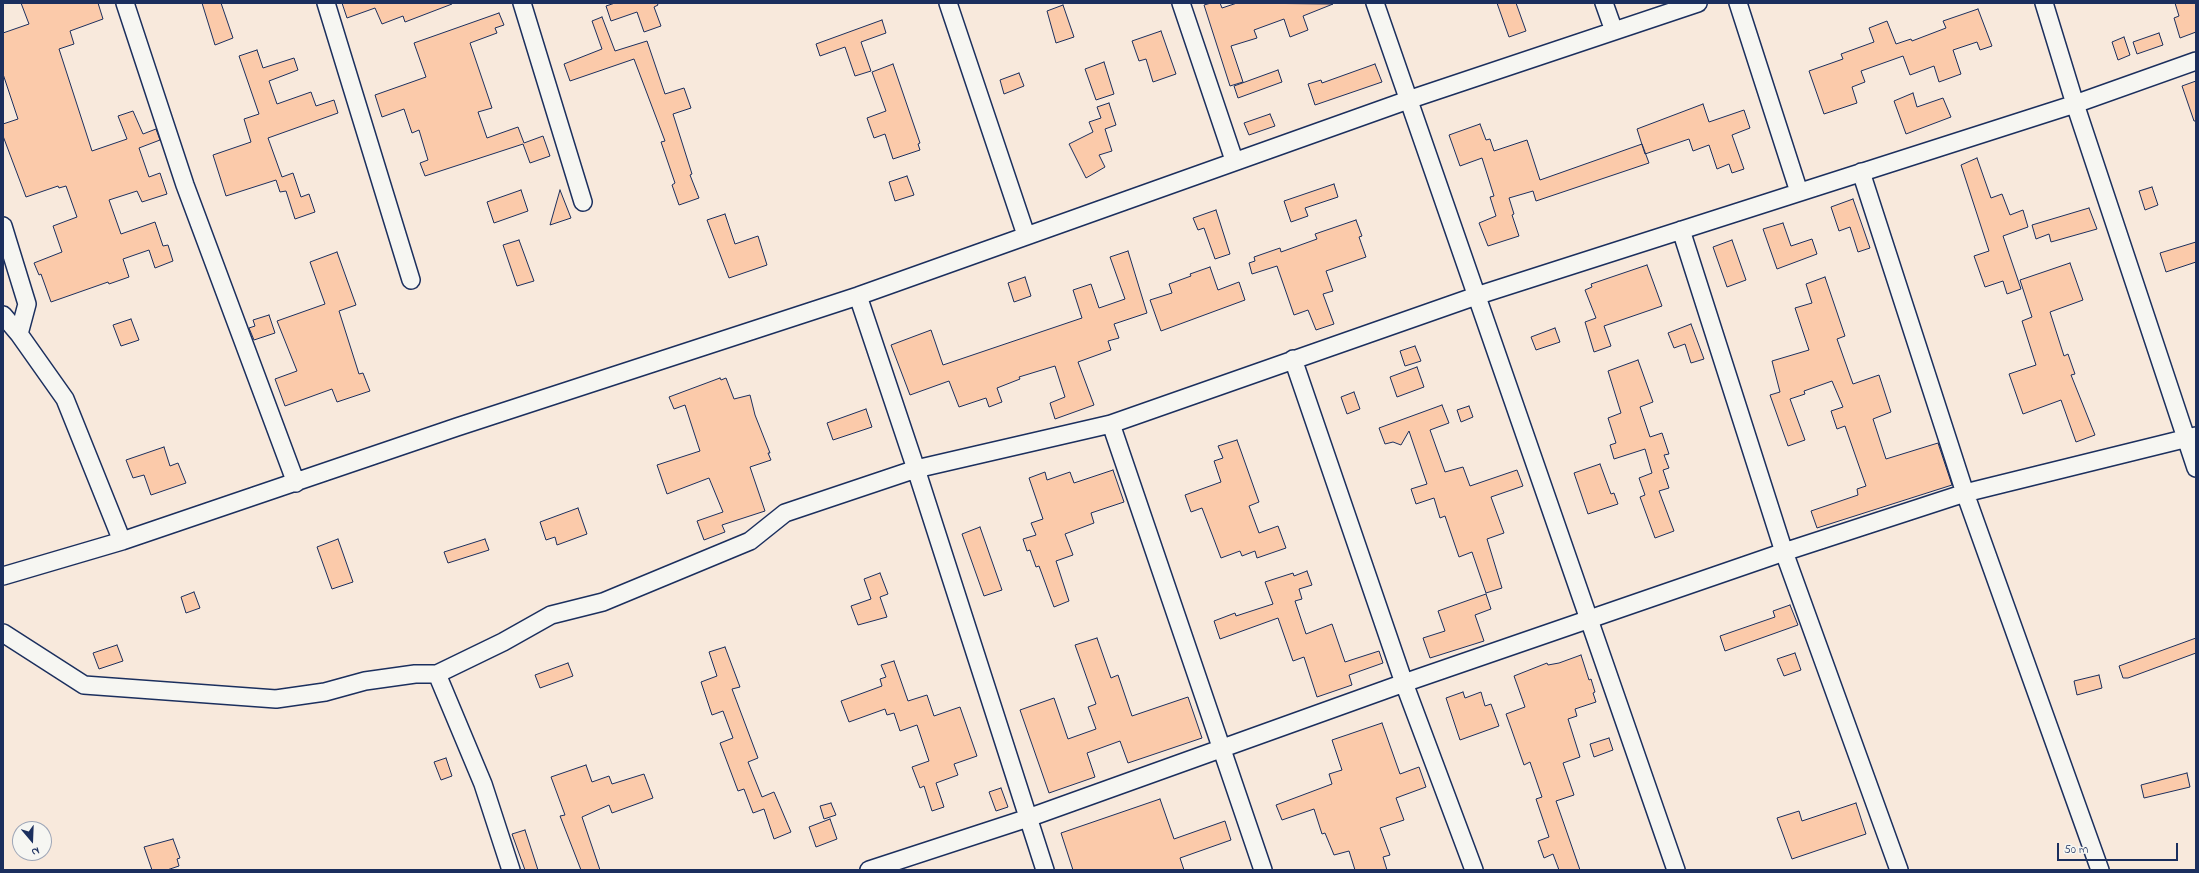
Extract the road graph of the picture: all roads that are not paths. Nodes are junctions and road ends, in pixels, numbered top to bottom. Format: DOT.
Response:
graph roads {
  1 [pos="125,3"];
  2 [pos="326,3"];
  3 [pos="522,3"];
  4 [pos="948,3"];
  5 [pos="1181,3"];
  6 [pos="1375,3"];
  7 [pos="1604,3"];
  8 [pos="1698,3"];
  9 [pos="1738,3"];
  10 [pos="2044,3"];
  11 [pos="1614,31"];
  12 [pos="2196,60"];
  13 [pos="1408,100"];
  14 [pos="2075,104"];
  15 [pos="1234,160"];
  16 [pos="1861,172"];
  17 [pos="1798,192"];
  18 [pos="583,202"];
  19 [pos="3,226"];
  20 [pos="1681,230"];
  21 [pos="1026,235"];
  22 [pos="411,280"];
  23 [pos="858,296"];
  24 [pos="1476,296"];
  25 [pos="3,315"];
  26 [pos="19,334"];
  27 [pos="1293,359"];
  28 [pos="1111,424"];
  29 [pos="2191,438"];
  30 [pos="2196,468"];
  31 [pos="916,469"];
  32 [pos="296,483"];
  33 [pos="1965,494"];
  34 [pos="122,542"];
  35 [pos="1784,552"];
  36 [pos="3,576"];
  37 [pos="1588,620"];
  38 [pos="3,633"];
  39 [pos="437,674"];
  40 [pos="1404,683"];
  41 [pos="1221,748"];
  42 [pos="1028,818"];
  43 [pos="511,870"];
  44 [pos="869,870"];
  45 [pos="1045,870"];
  46 [pos="1263,870"];
  47 [pos="1474,870"];
  48 [pos="1676,870"];
  49 [pos="1899,870"];
  50 [pos="2100,870"];
  1 -- 32 [label="street"];
  2 -- 22 [label="street"];
  3 -- 18 [label="street"];
  4 -- 21 [label="street"];
  5 -- 15 [label="street"];
  6 -- 13 [label="street"];
  7 -- 11 [label="street"];
  8 -- 11 [label="street"];
  9 -- 17 [label="street"];
  10 -- 14 [label="street"];
  11 -- 13 [label="street"];
  12 -- 14 [label="street"];
  13 -- 15 [label="street"];
  13 -- 24 [label="street"];
  14 -- 16 [label="street"];
  14 -- 29 [label="street"];
  15 -- 21 [label="street"];
  16 -- 17 [label="street"];
  16 -- 33 [label="street"];
  17 -- 20 [label="street"];
  19 -- 26 [label="street"];
  20 -- 24 [label="street"];
  20 -- 35 [label="street"];
  21 -- 23 [label="street"];
  23 -- 31 [label="street"];
  23 -- 32 [label="street"];
  24 -- 27 [label="street"];
  24 -- 37 [label="street"];
  25 -- 26 [label="street"];
  26 -- 34 [label="street"];
  27 -- 28 [label="street"];
  27 -- 40 [label="street"];
  28 -- 31 [label="street"];
  28 -- 41 [label="street"];
  29 -- 30 [label="street"];
  29 -- 33 [label="street"];
  31 -- 39 [label="street"];
  31 -- 42 [label="street"];
  32 -- 34 [label="street"];
  33 -- 35 [label="street"];
  33 -- 50 [label="street"];
  34 -- 36 [label="street"];
  35 -- 37 [label="street"];
  35 -- 49 [label="street"];
  37 -- 40 [label="street"];
  37 -- 48 [label="street"];
  38 -- 39 [label="street"];
  39 -- 43 [label="street"];
  40 -- 41 [label="street"];
  40 -- 47 [label="street"];
  41 -- 42 [label="street"];
  41 -- 46 [label="street"];
  42 -- 44 [label="street"];
  42 -- 45 [label="street"];
}
